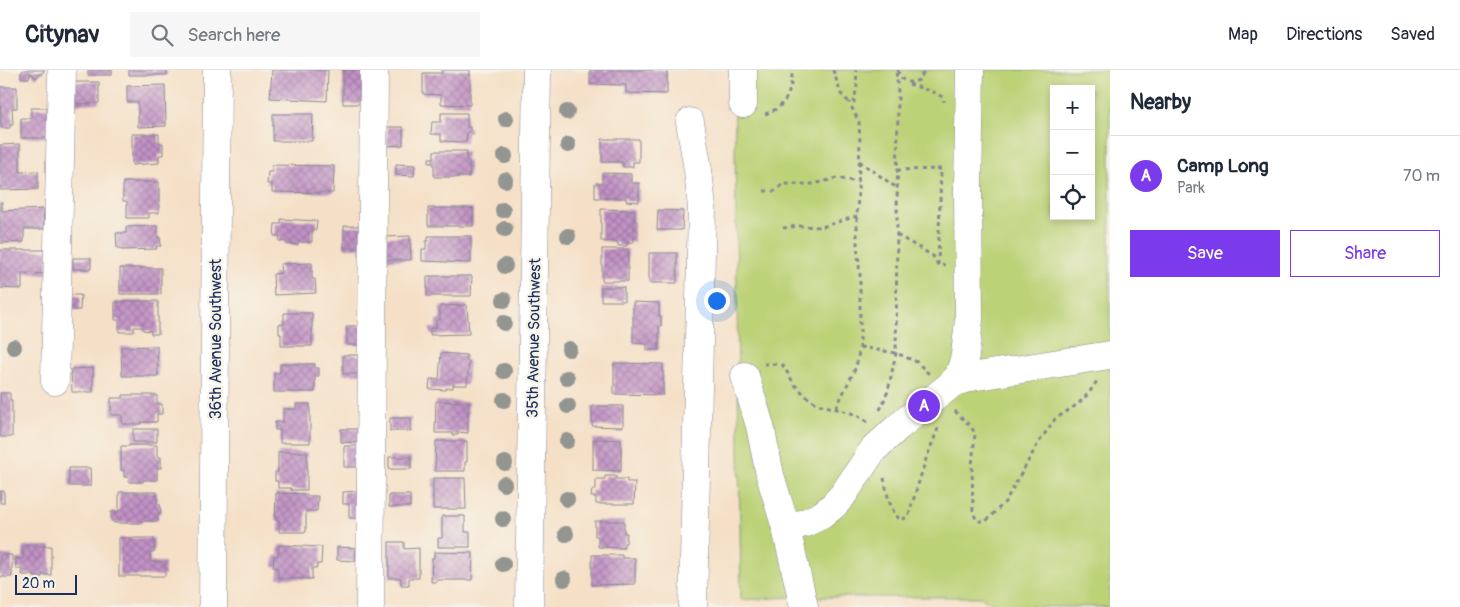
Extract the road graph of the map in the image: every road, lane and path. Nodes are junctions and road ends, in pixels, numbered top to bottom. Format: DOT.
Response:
graph roads {
  1 [pos="62,70"];
  2 [pos="217,70"];
  3 [pos="374,70"];
  4 [pos="537,70"];
  5 [pos="743,70"];
  6 [pos="792,70"];
  7 [pos="833,70"];
  8 [pos="856,70"];
  9 [pos="897,70"];
  10 [pos="925,70"];
  11 [pos="970,70"];
  12 [pos="908,84"];
  13 [pos="849,102"];
  14 [pos="944,105"];
  15 [pos="753,109"];
  16 [pos="690,122"];
  17 [pos="859,161"];
  18 [pos="968,168"];
  19 [pos="940,169"];
  20 [pos="897,170"];
  21 [pos="858,182"];
  22 [pos="897,188"];
  23 [pos="764,191"];
  24 [pos="857,216"];
  25 [pos="783,228"];
  26 [pos="897,235"];
  27 [pos="938,264"];
  28 [pos="968,266"];
  29 [pos="860,347"];
  30 [pos="896,354"];
  31 [pos="1107,356"];
  32 [pos="753,370"];
  33 [pos="55,381"];
  34 [pos="950,394"];
  35 [pos="836,408"];
  36 [pos="942,422"];
  37 [pos="875,441"];
  38 [pos="786,528"];
  39 [pos="213,607"];
  40 [pos="370,607"];
  41 [pos="529,607"];
  42 [pos="693,607"];
  43 [pos="804,607"];
  1 -- 33 [label="street"];
  2 -- 39 [label="street, 36th Avenue Southwest"];
  3 -- 40 [label="street"];
  4 -- 41 [label="street, 35th Avenue Southwest"];
  5 -- 15 [label="street"];
  6 -- 15 [label="path"];
  7 -- 13 [label="path"];
  8 -- 13 [label="path"];
  9 -- 12 [label="path"];
  9 -- 20 [label="path"];
  10 -- 12 [label="path"];
  11 -- 18 [label="street"];
  12 -- 14 [label="path"];
  13 -- 17 [label="path"];
  16 -- 42 [label="street"];
  17 -- 21 [label="path"];
  17 -- 22 [label="path"];
  18 -- 19 [label="path"];
  18 -- 28 [label="street"];
  19 -- 20 [label="path"];
  19 -- 27 [label="path"];
  20 -- 22 [label="path"];
  21 -- 23 [label="path"];
  21 -- 24 [label="path"];
  22 -- 26 [label="path"];
  24 -- 25 [label="path"];
  24 -- 29 [label="path"];
  26 -- 27 [label="path"];
  26 -- 30 [label="path"];
  27 -- 28 [label="path"];
  28 -- 34 [label="street"];
  29 -- 30 [label="path"];
  29 -- 35 [label="path"];
  30 -- 34 [label="path"];
  30 -- 37 [label="path"];
  31 -- 34 [label="street"];
  31 -- 34 [label="path"];
  32 -- 35 [label="path"];
  32 -- 38 [label="street"];
  34 -- 37 [label="street"];
  35 -- 37 [label="path"];
  36 -- 37 [label="path"];
  37 -- 38 [label="street"];
  38 -- 43 [label="street"];
}
